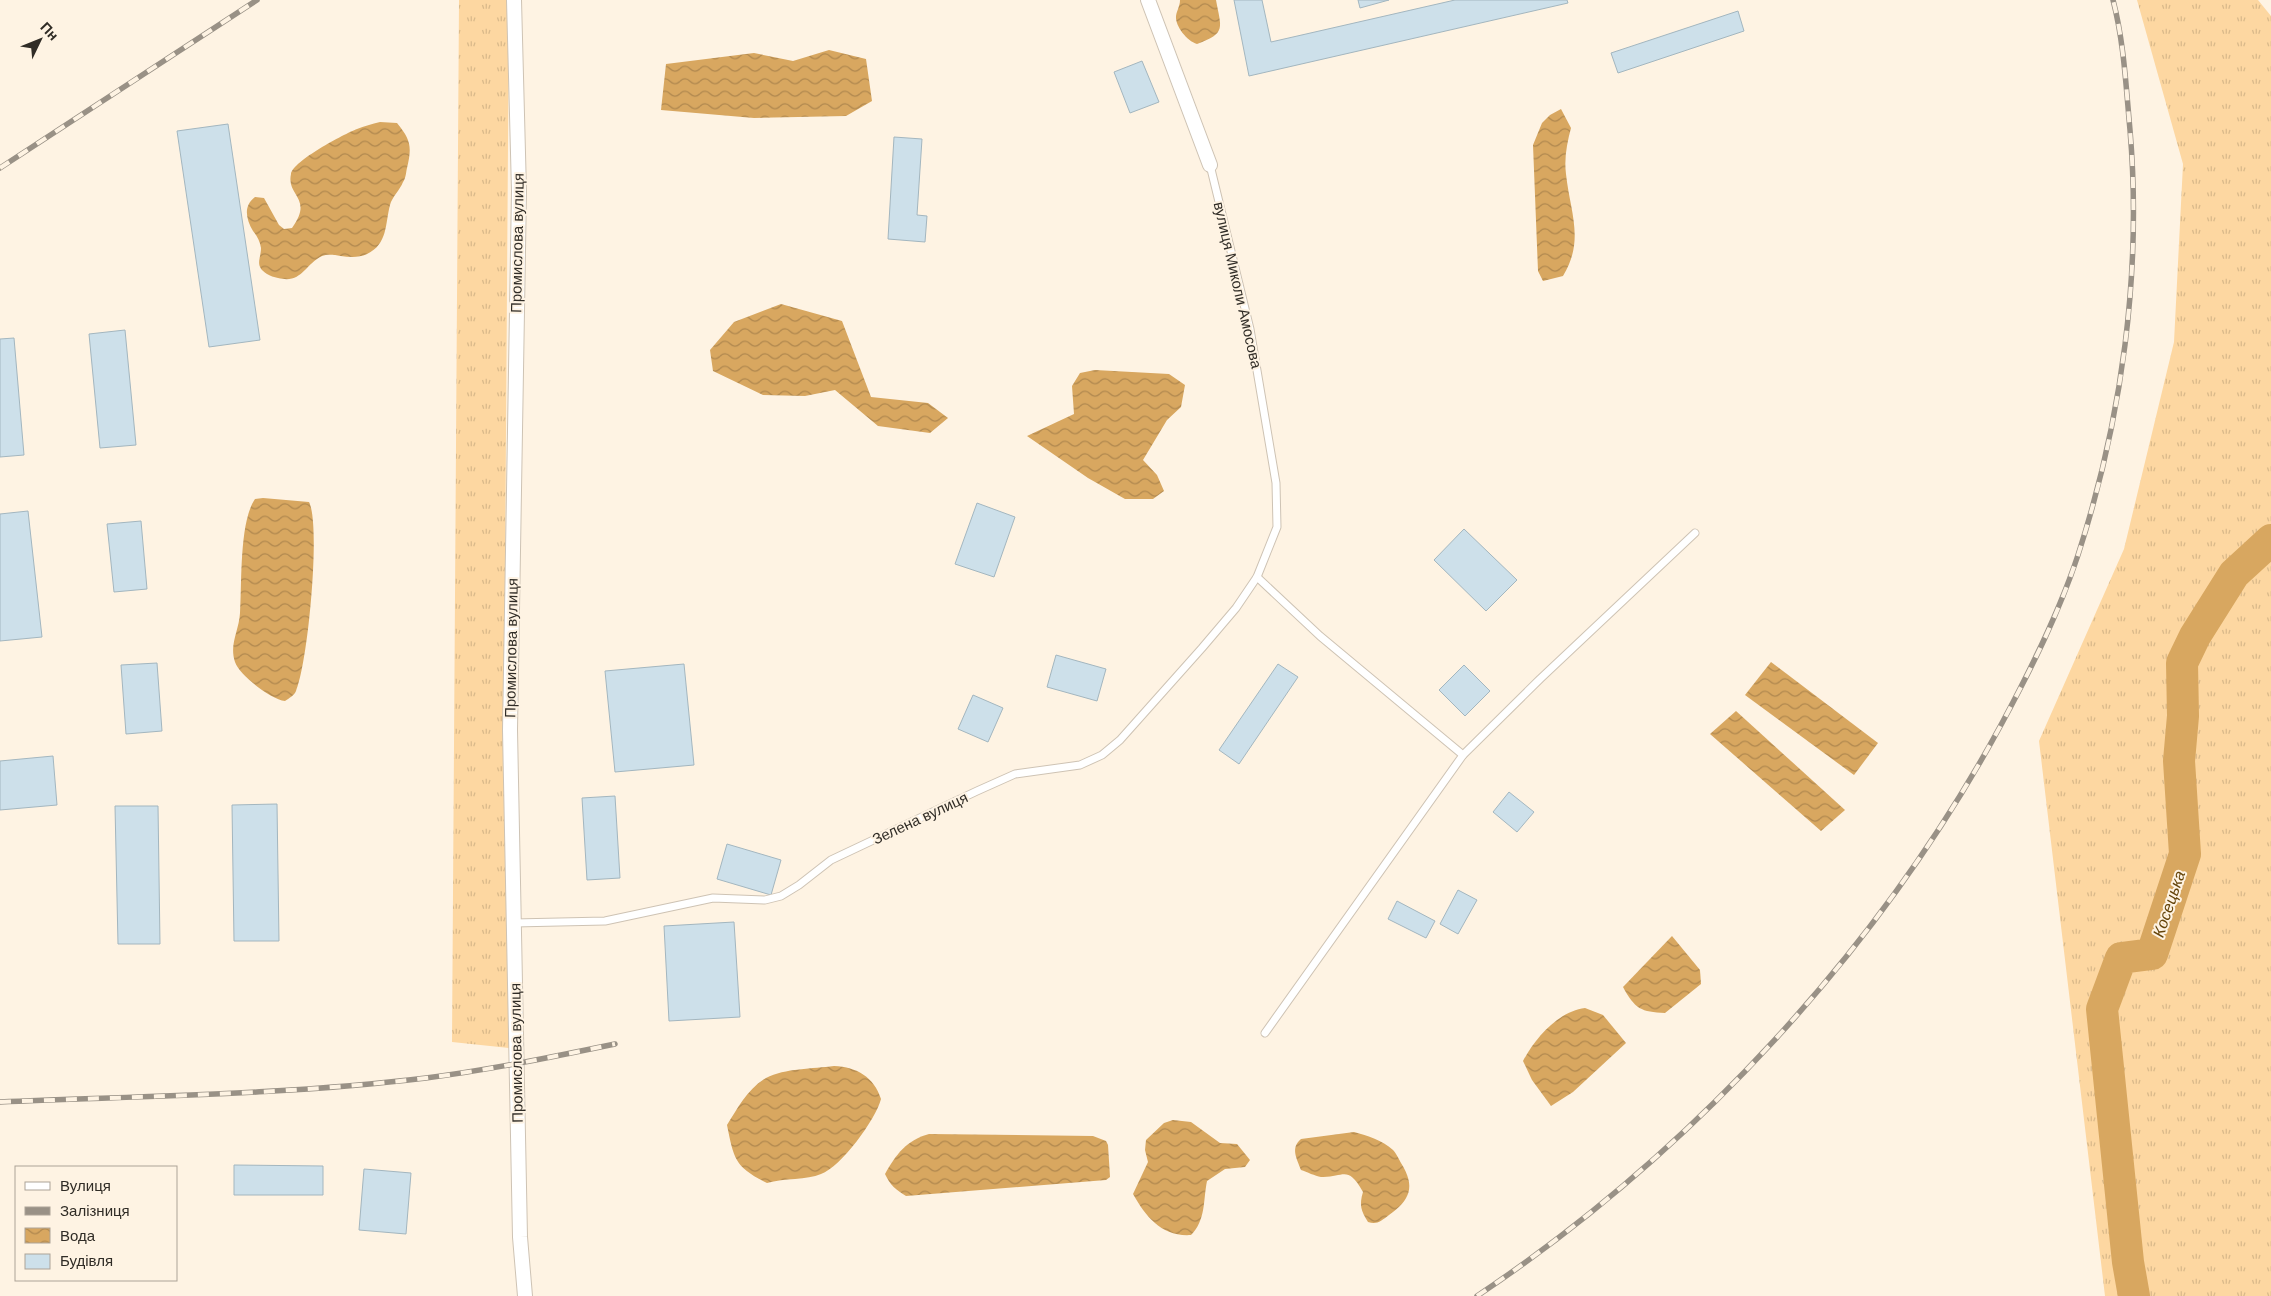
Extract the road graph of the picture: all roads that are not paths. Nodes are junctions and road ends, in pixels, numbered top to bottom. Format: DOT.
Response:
graph roads {
  1 [pos="514,0"];
  2 [pos="1148,0"];
  3 [pos="1210,165"];
  4 [pos="1695,533"];
  5 [pos="1257,577"];
  6 [pos="1463,755"];
  7 [pos="514,923"];
  8 [pos="1265,1033"];
  9 [pos="525,1296"];
  1 -- 7 [label="street, Промислова вулиця"];
  2 -- 3 [label="street, вулиця Миколи Амосова"];
  3 -- 5 [label="lane, вулиця Миколи Амосова"];
  4 -- 6 [label="lane"];
  5 -- 6 [label="lane"];
  5 -- 7 [label="lane, Зелена вулиця"];
  6 -- 8 [label="lane"];
  7 -- 9 [label="street, Промислова вулиця"];
}
